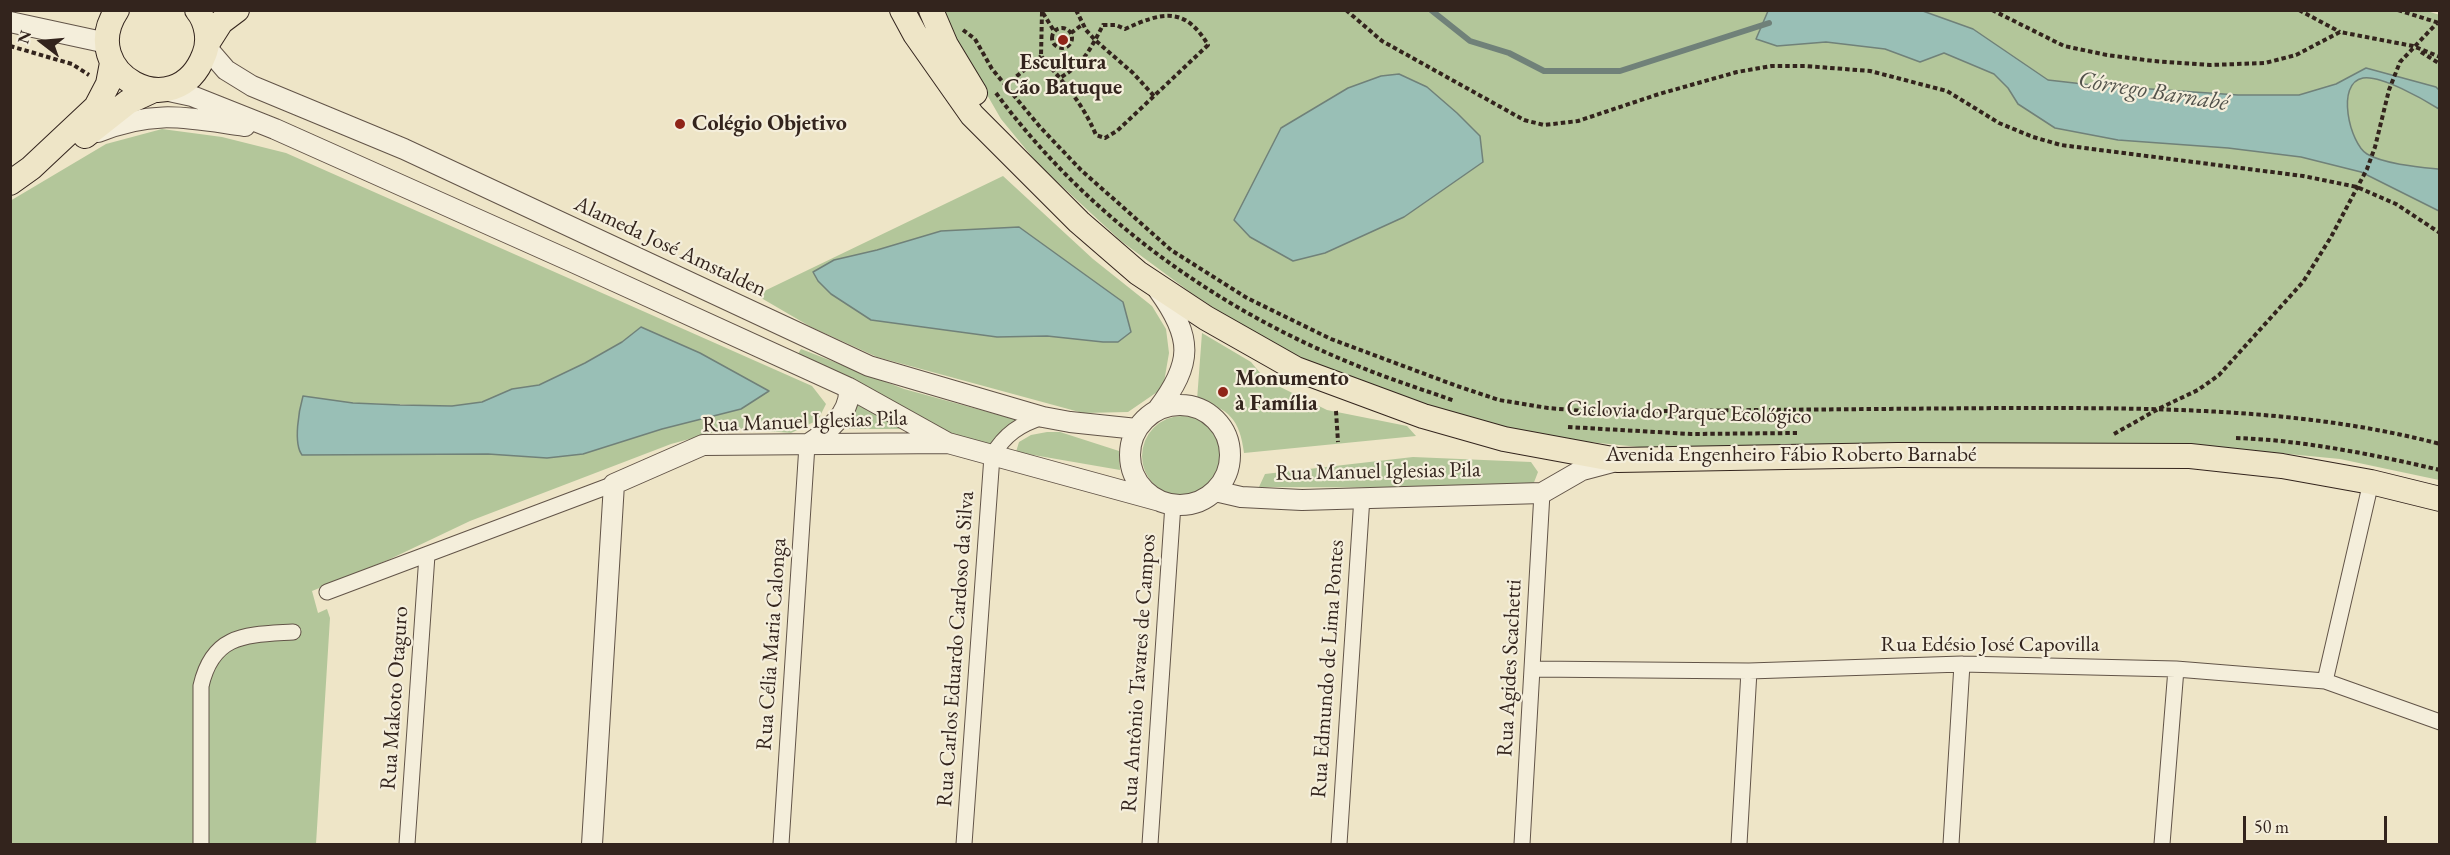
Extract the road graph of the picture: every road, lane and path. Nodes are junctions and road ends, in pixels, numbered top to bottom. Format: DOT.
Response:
graph roads {
  1 [pos="117,10"];
  2 [pos="197,10"];
  3 [pos="237,10"];
  4 [pos="902,10"];
  5 [pos="931,10"];
  6 [pos="1076,10"];
  7 [pos="1346,10"];
  8 [pos="1992,10"];
  9 [pos="2300,10"];
  10 [pos="2398,10"];
  11 [pos="1041,11"];
  12 [pos="1174,13"];
  13 [pos="10,22"];
  14 [pos="2438,23"];
  15 [pos="1083,24"];
  16 [pos="961,28"];
  17 [pos="1054,31"];
  18 [pos="2340,32"];
  19 [pos="1071,33"];
  20 [pos="1052,36"];
  21 [pos="1041,38"];
  22 [pos="1095,40"];
  23 [pos="10,46"];
  24 [pos="207,46"];
  25 [pos="2413,46"];
  26 [pos="110,53"];
  27 [pos="1041,57"];
  28 [pos="2439,57"];
  29 [pos="2439,64"];
  30 [pos="1060,78"];
  31 [pos="1005,86"];
  32 [pos="992,88"];
  33 [pos="159,90"];
  34 [pos="1154,96"];
  35 [pos="96,107"];
  36 [pos="275,129"];
  37 [pos="82,138"];
  38 [pos="31,168"];
  39 [pos="1030,173"];
  40 [pos="10,183"];
  41 [pos="2357,187"];
  42 [pos="2439,233"];
  43 [pos="1155,286"];
  44 [pos="849,388"];
  45 [pos="1459,402"];
  46 [pos="2160,408"];
  47 [pos="1158,409"];
  48 [pos="1336,411"];
  49 [pos="1043,417"];
  50 [pos="1559,426"];
  51 [pos="1137,429"];
  52 [pos="1798,433"];
  53 [pos="2115,433"];
  54 [pos="2127,434"];
  55 [pos="2229,437"];
  56 [pos="1338,442"];
  57 [pos="948,443"];
  58 [pos="2099,444"];
  59 [pos="2439,444"];
  60 [pos="807,446"];
  61 [pos="992,456"];
  62 [pos="1618,460"];
  63 [pos="2439,470"];
  64 [pos="2371,482"];
  65 [pos="614,484"];
  66 [pos="1215,491"];
  67 [pos="1542,493"];
  68 [pos="1362,497"];
  69 [pos="2439,499"];
  70 [pos="1166,503"];
  71 [pos="427,555"];
  72 [pos="327,592"];
  73 [pos="293,632"];
  74 [pos="1962,664"];
  75 [pos="1533,669"];
  76 [pos="2176,669"];
  77 [pos="1749,671"];
  78 [pos="2325,681"];
  79 [pos="2439,722"];
  80 [pos="201,844"];
  81 [pos="407,844"];
  82 [pos="592,844"];
  83 [pos="781,844"];
  84 [pos="964,844"];
  85 [pos="1150,844"];
  86 [pos="1339,844"];
  87 [pos="1522,844"];
  88 [pos="1738,844"];
  89 [pos="1951,844"];
  90 [pos="2162,844"];
  1 -- 26 [label="main road"];
  2 -- 24 [label="main road"];
  3 -- 24 [label="main road"];
  4 -- 39 [label="main road, Avenida Engenheiro Fábio Roberto Barnabé"];
  5 -- 39 [label="main road"];
  6 -- 15 [label="path"];
  7 -- 41 [label="path"];
  8 -- 18 [label="path"];
  9 -- 18 [label="path"];
  10 -- 14 [label="path"];
  11 -- 17 [label="path"];
  11 -- 21 [label="path"];
  12 -- 22 [label="path"];
  12 -- 34 [label="path"];
  13 -- 26 [label="street"];
  14 -- 25 [label="path"];
  15 -- 19 [label="path"];
  15 -- 22 [label="path"];
  16 -- 31 [label="path"];
  17 -- 19 [label="path"];
  17 -- 20 [label="path"];
  18 -- 25 [label="path"];
  19 -- 20 [label="path"];
  20 -- 21 [label="path"];
  21 -- 27 [label="path"];
  22 -- 30 [label="path"];
  22 -- 34 [label="path"];
  23 -- 35 [label="path"];
  24 -- 33 [label="main road"];
  24 -- 49 [label="street, Alameda José Amstalden"];
  25 -- 28 [label="path"];
  25 -- 29 [label="path"];
  25 -- 41 [label="path"];
  26 -- 33 [label="main road"];
  26 -- 35 [label="main road"];
  27 -- 30 [label="path"];
  27 -- 31 [label="path"];
  30 -- 34 [label="path"];
  31 -- 46 [label="path"];
  32 -- 45 [label="path"];
  33 -- 36 [label="street"];
  33 -- 37 [label="main road"];
  35 -- 38 [label="main road"];
  36 -- 37 [label="street"];
  36 -- 44 [label="street"];
  37 -- 38 [label="main road"];
  38 -- 40 [label="main road"];
  39 -- 43 [label="main road, Avenida Engenheiro Fábio Roberto Barnabé"];
  41 -- 42 [label="path"];
  41 -- 46 [label="path"];
  43 -- 47 [label="street"];
  43 -- 62 [label="main road, Avenida Engenheiro Fábio Roberto Barnabé"];
  44 -- 57 [label="street"];
  44 -- 60 [label="street"];
  46 -- 53 [label="path"];
  46 -- 59 [label="path"];
  47 -- 51 [label="street"];
  47 -- 66 [label="street"];
  48 -- 56 [label="path"];
  49 -- 51 [label="street, Alameda José Amstalden"];
  49 -- 61 [label="street"];
  50 -- 52 [label="path, Ciclovia do Parque Ecológico"];
  51 -- 70 [label="street"];
  53 -- 54 [label="path"];
  53 -- 58 [label="path"];
  53 -- 58 [label="path"];
  55 -- 63 [label="path"];
  57 -- 60 [label="street, Rua Manuel Iglesias Pila"];
  57 -- 61 [label="street, Rua Manuel Iglesias Pila"];
  58 -- 62 [label="main road, Avenida Engenheiro Fábio Roberto Barnabé"];
  58 -- 64 [label="main road, Avenida Engenheiro Fábio Roberto Barnabé"];
  60 -- 65 [label="street, Rua Manuel Iglesias Pila"];
  60 -- 83 [label="street, Rua Célia Maria Calonga"];
  61 -- 70 [label="street, Rua Manuel Iglesias Pila"];
  61 -- 84 [label="street, Rua Carlos Eduardo Cardoso da Silva"];
  62 -- 67 [label="street"];
  64 -- 69 [label="main road, Avenida Engenheiro Fábio Roberto Barnabé"];
  64 -- 78 [label="street"];
  65 -- 71 [label="street, Rua Manuel Iglesias Pila"];
  65 -- 82 [label="street"];
  66 -- 68 [label="street, Rua Manuel Iglesias Pila"];
  66 -- 70 [label="street"];
  67 -- 68 [label="street, Rua Manuel Iglesias Pila"];
  67 -- 75 [label="street, Rua Agides Scachetti"];
  68 -- 86 [label="street, Rua Edmundo de Lima Pontes"];
  70 -- 85 [label="street, Rua Antônio Tavares de Campos"];
  71 -- 72 [label="street, Rua Manuel Iglesias Pila"];
  71 -- 81 [label="street, Rua Makoto Otaguro"];
  73 -- 80 [label="street"];
  74 -- 76 [label="street, Rua Edésio José Capovilla"];
  74 -- 77 [label="street, Rua Edésio José Capovilla"];
  74 -- 89 [label="street"];
  75 -- 77 [label="street, Rua Edésio José Capovilla"];
  75 -- 87 [label="street, Rua Agides Scachetti"];
  76 -- 78 [label="street, Rua Edésio José Capovilla"];
  76 -- 90 [label="street"];
  77 -- 88 [label="street"];
  78 -- 79 [label="street, Rua Edésio José Capovilla"];
}
